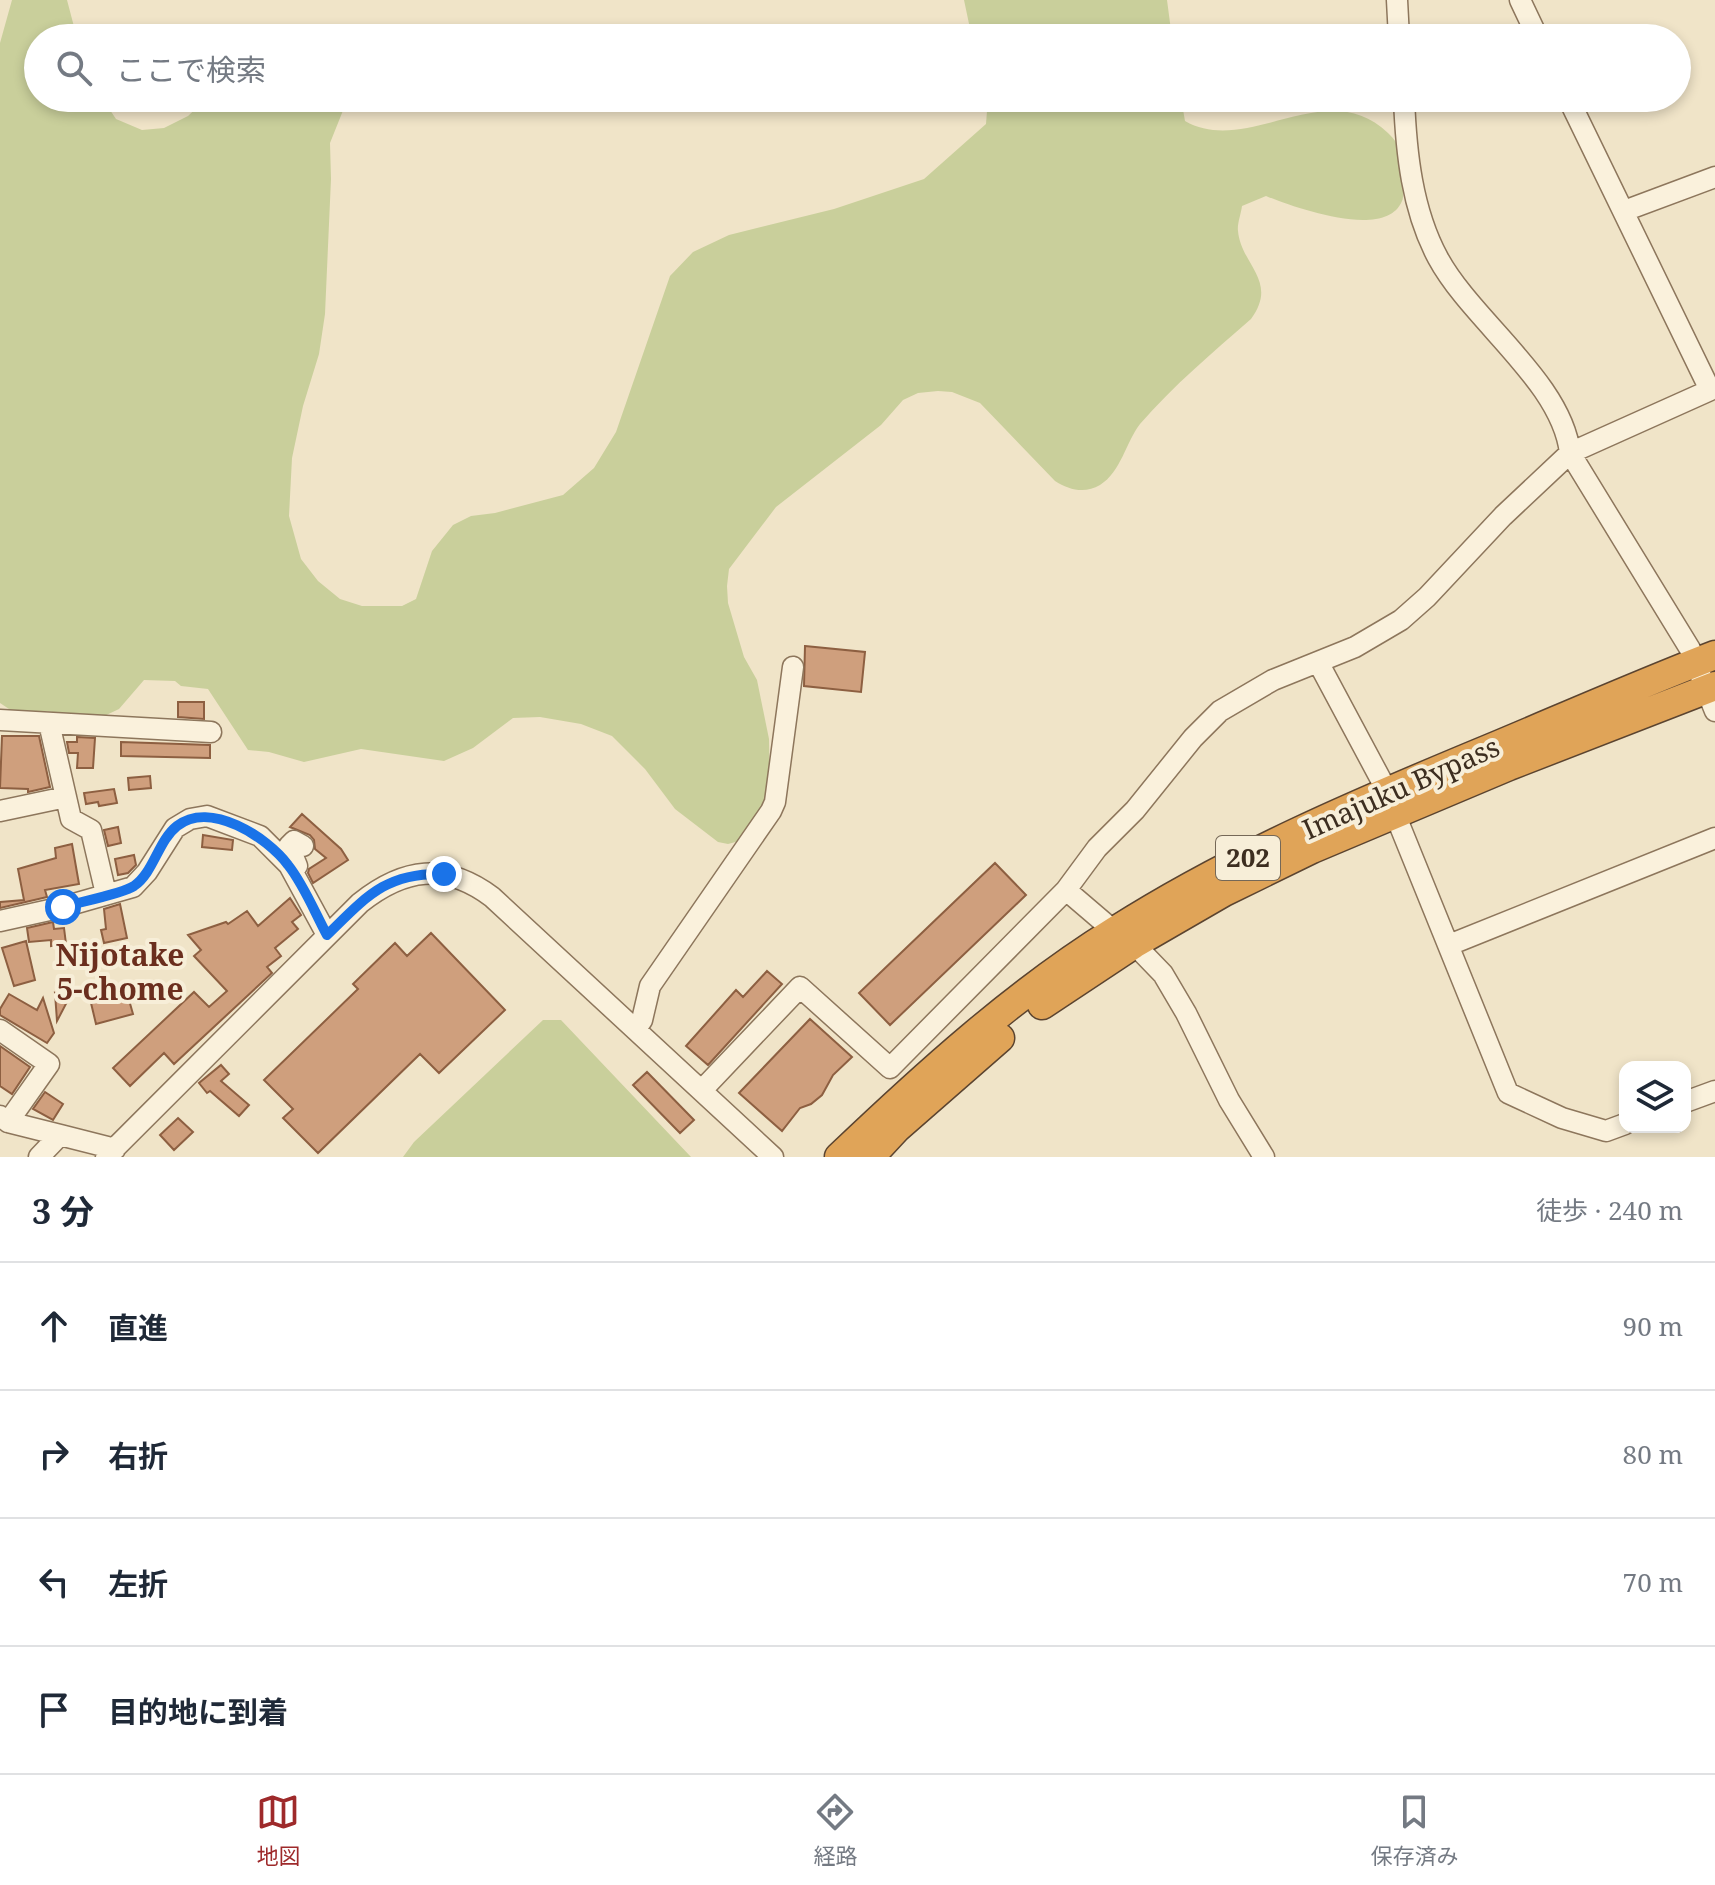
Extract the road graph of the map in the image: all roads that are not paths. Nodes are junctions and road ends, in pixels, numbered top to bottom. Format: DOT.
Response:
graph roads {
  1 [pos="1397,0"];
  2 [pos="1520,0"];
  3 [pos="1398,24"];
  4 [pos="1531,24"];
  5 [pos="1404,112"];
  6 [pos="1575,112"];
  7 [pos="1715,177"];
  8 [pos="1624,211"];
  9 [pos="1712,389"];
  10 [pos="1570,453"];
  11 [pos="1705,659"];
  12 [pos="1318,662"];
  13 [pos="793,667"];
  14 [pos="1712,695"];
  15 [pos="0,720"];
  16 [pos="49,723"];
  17 [pos="211,732"];
  18 [pos="66,797"];
  19 [pos="1391,803"];
  20 [pos="0,811"];
  21 [pos="1715,838"];
  22 [pos="303,846"];
  23 [pos="291,869"];
  24 [pos="1066,890"];
  25 [pos="106,894"];
  26 [pos="0,921"];
  27 [pos="327,935"];
  28 [pos="1124,937"];
  29 [pos="1449,945"];
  30 [pos="636,1029"];
  31 [pos="0,1030"];
  32 [pos="702,1090"];
  33 [pos="1715,1091"];
  34 [pos="1691,1100"];
  35 [pos="4,1119"];
  36 [pos="1619,1126"];
  37 [pos="60,1135"];
  38 [pos="111,1153"];
  39 [pos="39,1157"];
  40 [pos="773,1157"];
  41 [pos="839,1157"];
  42 [pos="870,1157"];
  43 [pos="1264,1157"];
  1 -- 3 [label="street"];
  2 -- 4 [label="street"];
  5 -- 10 [label="street"];
  6 -- 8 [label="street"];
  7 -- 8 [label="street"];
  8 -- 9 [label="street"];
  9 -- 10 [label="street"];
  10 -- 11 [label="street"];
  10 -- 12 [label="street"];
  11 -- 14 [label="street"];
  11 -- 19 [label="highway, Imajuku Bypass / 202"];
  12 -- 19 [label="street"];
  12 -- 24 [label="street"];
  13 -- 30 [label="street"];
  14 -- 19 [label="highway, Imajuku Bypass / 202"];
  15 -- 16 [label="street"];
  16 -- 17 [label="street"];
  16 -- 18 [label="street"];
  18 -- 20 [label="street"];
  18 -- 25 [label="street"];
  19 -- 28 [label="highway, Imajuku Bypass / 202"];
  19 -- 29 [label="street"];
  21 -- 29 [label="street"];
  22 -- 23 [label="street"];
  23 -- 25 [label="street"];
  23 -- 27 [label="street"];
  24 -- 28 [label="street"];
  24 -- 32 [label="street"];
  25 -- 26 [label="street"];
  27 -- 30 [label="street"];
  27 -- 38 [label="street"];
  28 -- 41 [label="highway, Imajuku Bypass / 202"];
  28 -- 42 [label="highway, Imajuku Bypass / 202"];
  28 -- 43 [label="street"];
  29 -- 36 [label="street"];
  30 -- 32 [label="street"];
  31 -- 35 [label="street"];
  32 -- 40 [label="street"];
  33 -- 34 [label="street"];
  35 -- 37 [label="street"];
  37 -- 38 [label="street"];
  37 -- 39 [label="street"];
}
